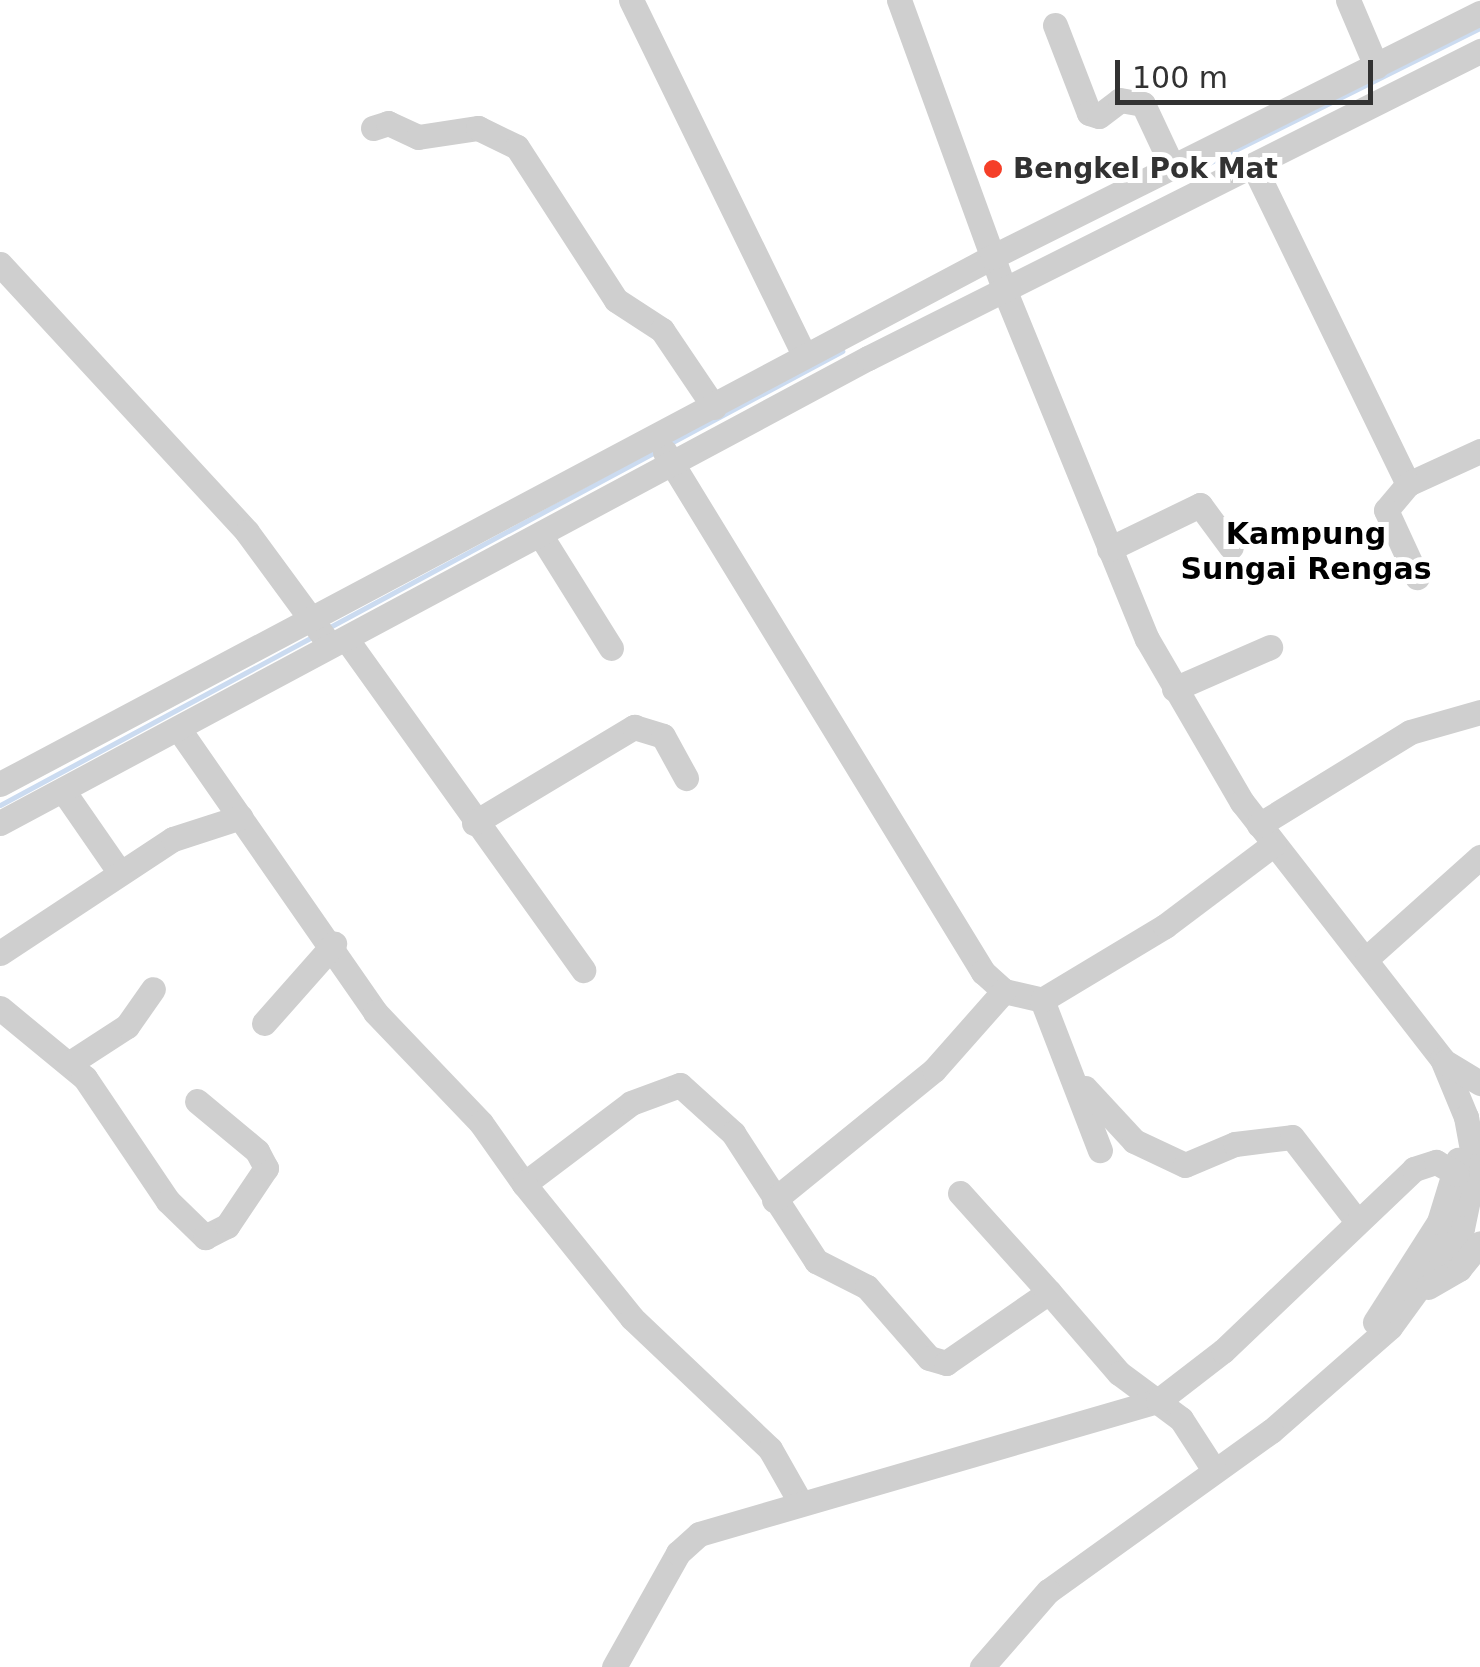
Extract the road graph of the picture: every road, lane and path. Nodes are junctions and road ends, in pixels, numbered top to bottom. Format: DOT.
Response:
graph roads {
  1 [pos="631,0"];
  2 [pos="899,0"];
  3 [pos="1348,0"];
  4 [pos="1480,13"];
  5 [pos="1055,25"];
  6 [pos="1480,51"];
  7 [pos="1423,61"];
  8 [pos="1376,66"];
  9 [pos="373,128"];
  10 [pos="1253,165"];
  11 [pos="1173,168"];
  12 [pos="992,257"];
  13 [pos="0,264"];
  14 [pos="1004,289"];
  15 [pos="805,356"];
  16 [pos="714,407"];
  17 [pos="1480,451"];
  18 [pos="665,452"];
  19 [pos="1408,484"];
  20 [pos="541,536"];
  21 [pos="1232,547"];
  22 [pos="1109,549"];
  23 [pos="1417,577"];
  24 [pos="328,636"];
  25 [pos="1270,647"];
  26 [pos="612,648"];
  27 [pos="1174,689"];
  28 [pos="1480,712"];
  29 [pos="180,730"];
  30 [pos="686,778"];
  31 [pos="0,784"];
  32 [pos="64,792"];
  33 [pos="241,816"];
  34 [pos="0,823"];
  35 [pos="474,823"];
  36 [pos="1271,840"];
  37 [pos="1480,857"];
  38 [pos="120,873"];
  39 [pos="334,944"];
  40 [pos="0,953"];
  41 [pos="1367,958"];
  42 [pos="583,970"];
  43 [pos="153,990"];
  44 [pos="1004,991"];
  45 [pos="1042,1000"];
  46 [pos="0,1008"];
  47 [pos="264,1023"];
  48 [pos="1442,1059"];
  49 [pos="70,1063"];
  50 [pos="1072,1073"];
  51 [pos="1480,1082"];
  52 [pos="198,1101"];
  53 [pos="1467,1113"];
  54 [pos="1100,1150"];
  55 [pos="1471,1180"];
  56 [pos="524,1184"];
  57 [pos="960,1194"];
  58 [pos="774,1200"];
  59 [pos="1356,1220"];
  60 [pos="1480,1243"];
  61 [pos="1423,1289"];
  62 [pos="1049,1292"];
  63 [pos="1347,1361"];
  64 [pos="1158,1401"];
  65 [pos="1214,1470"];
  66 [pos="800,1500"];
  67 [pos="614,1667"];
  68 [pos="982,1667"];
  1 -- 15 [label="street"];
  2 -- 12 [label="street"];
  3 -- 8 [label="street"];
  4 -- 7 [label="street"];
  5 -- 11 [label="street"];
  6 -- 7 [label="street"];
  7 -- 8 [label="street"];
  7 -- 10 [label="street"];
  8 -- 11 [label="street"];
  9 -- 16 [label="street"];
  10 -- 14 [label="street"];
  10 -- 19 [label="street"];
  11 -- 12 [label="street"];
  12 -- 14 [label="street"];
  12 -- 15 [label="street"];
  13 -- 24 [label="street"];
  14 -- 18 [label="street"];
  14 -- 22 [label="street"];
  15 -- 16 [label="street"];
  16 -- 18 [label="street"];
  17 -- 19 [label="street"];
  18 -- 20 [label="street"];
  18 -- 24 [label="street"];
  18 -- 44 [label="street"];
  19 -- 23 [label="street"];
  20 -- 24 [label="street"];
  20 -- 26 [label="street"];
  21 -- 22 [label="street"];
  22 -- 27 [label="street"];
  24 -- 29 [label="street"];
  24 -- 31 [label="street"];
  24 -- 35 [label="street"];
  25 -- 27 [label="street"];
  27 -- 36 [label="street"];
  28 -- 36 [label="street"];
  29 -- 32 [label="street"];
  29 -- 33 [label="street"];
  30 -- 35 [label="street"];
  32 -- 34 [label="street"];
  32 -- 38 [label="street"];
  33 -- 38 [label="street"];
  33 -- 39 [label="street"];
  35 -- 42 [label="street"];
  36 -- 41 [label="street"];
  36 -- 45 [label="street"];
  36 -- 53 [label="street"];
  37 -- 41 [label="street"];
  38 -- 40 [label="street"];
  39 -- 47 [label="street"];
  39 -- 56 [label="street"];
  41 -- 48 [label="street"];
  43 -- 49 [label="street"];
  44 -- 45 [label="street"];
  44 -- 58 [label="street"];
  45 -- 50 [label="street"];
  46 -- 49 [label="street"];
  48 -- 51 [label="street"];
  48 -- 53 [label="street"];
  49 -- 52 [label="street"];
  50 -- 54 [label="street"];
  50 -- 59 [label="street"];
  53 -- 55 [label="street"];
  55 -- 59 [label="street"];
  55 -- 61 [label="street"];
  55 -- 63 [label="street"];
  56 -- 58 [label="street"];
  56 -- 66 [label="street"];
  57 -- 62 [label="street"];
  58 -- 62 [label="street"];
  59 -- 64 [label="street"];
  60 -- 61 [label="street"];
  61 -- 63 [label="street"];
  62 -- 64 [label="street"];
  63 -- 65 [label="street"];
  64 -- 65 [label="street"];
  64 -- 66 [label="street"];
  65 -- 68 [label="street"];
  66 -- 67 [label="street"];
}
